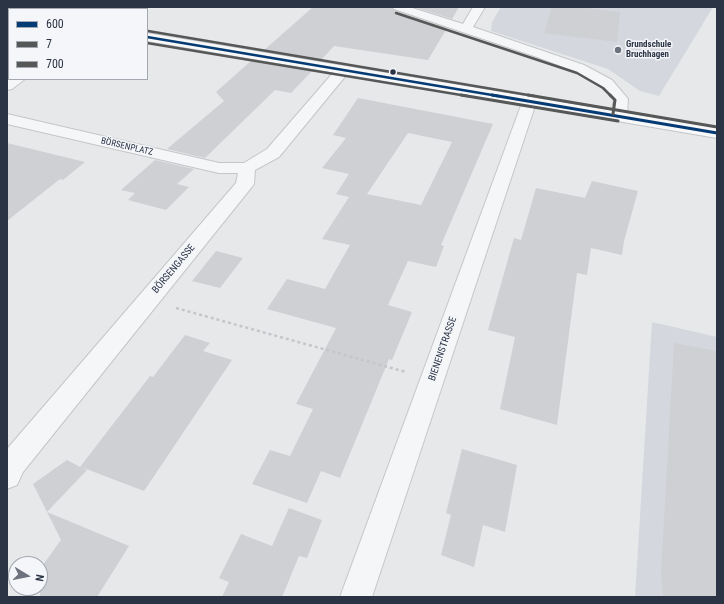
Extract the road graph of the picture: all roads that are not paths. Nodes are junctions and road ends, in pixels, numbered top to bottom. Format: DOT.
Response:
graph roads {
  1 [pos="398,7"];
  2 [pos="479,7"];
  3 [pos="466,29"];
  4 [pos="148,37"];
  5 [pos="344,70"];
  6 [pos="16,80"];
  7 [pos="7,86"];
  8 [pos="530,100"];
  9 [pos="619,115"];
  10 [pos="7,119"];
  11 [pos="717,133"];
  12 [pos="248,168"];
  13 [pos="7,476"];
  14 [pos="356,597"];
  1 -- 3 [label="street"];
  2 -- 3 [label="street"];
  3 -- 9 [label="street"];
  4 -- 5 [label="main road"];
  5 -- 8 [label="main road"];
  5 -- 12 [label="street"];
  6 -- 7 [label="street"];
  8 -- 9 [label="main road"];
  8 -- 14 [label="street, BIENENSTRASSE"];
  9 -- 11 [label="main road"];
  10 -- 12 [label="street, BÖRSENPLATZ"];
  12 -- 13 [label="street, BÖRSENGASSE"];
}
